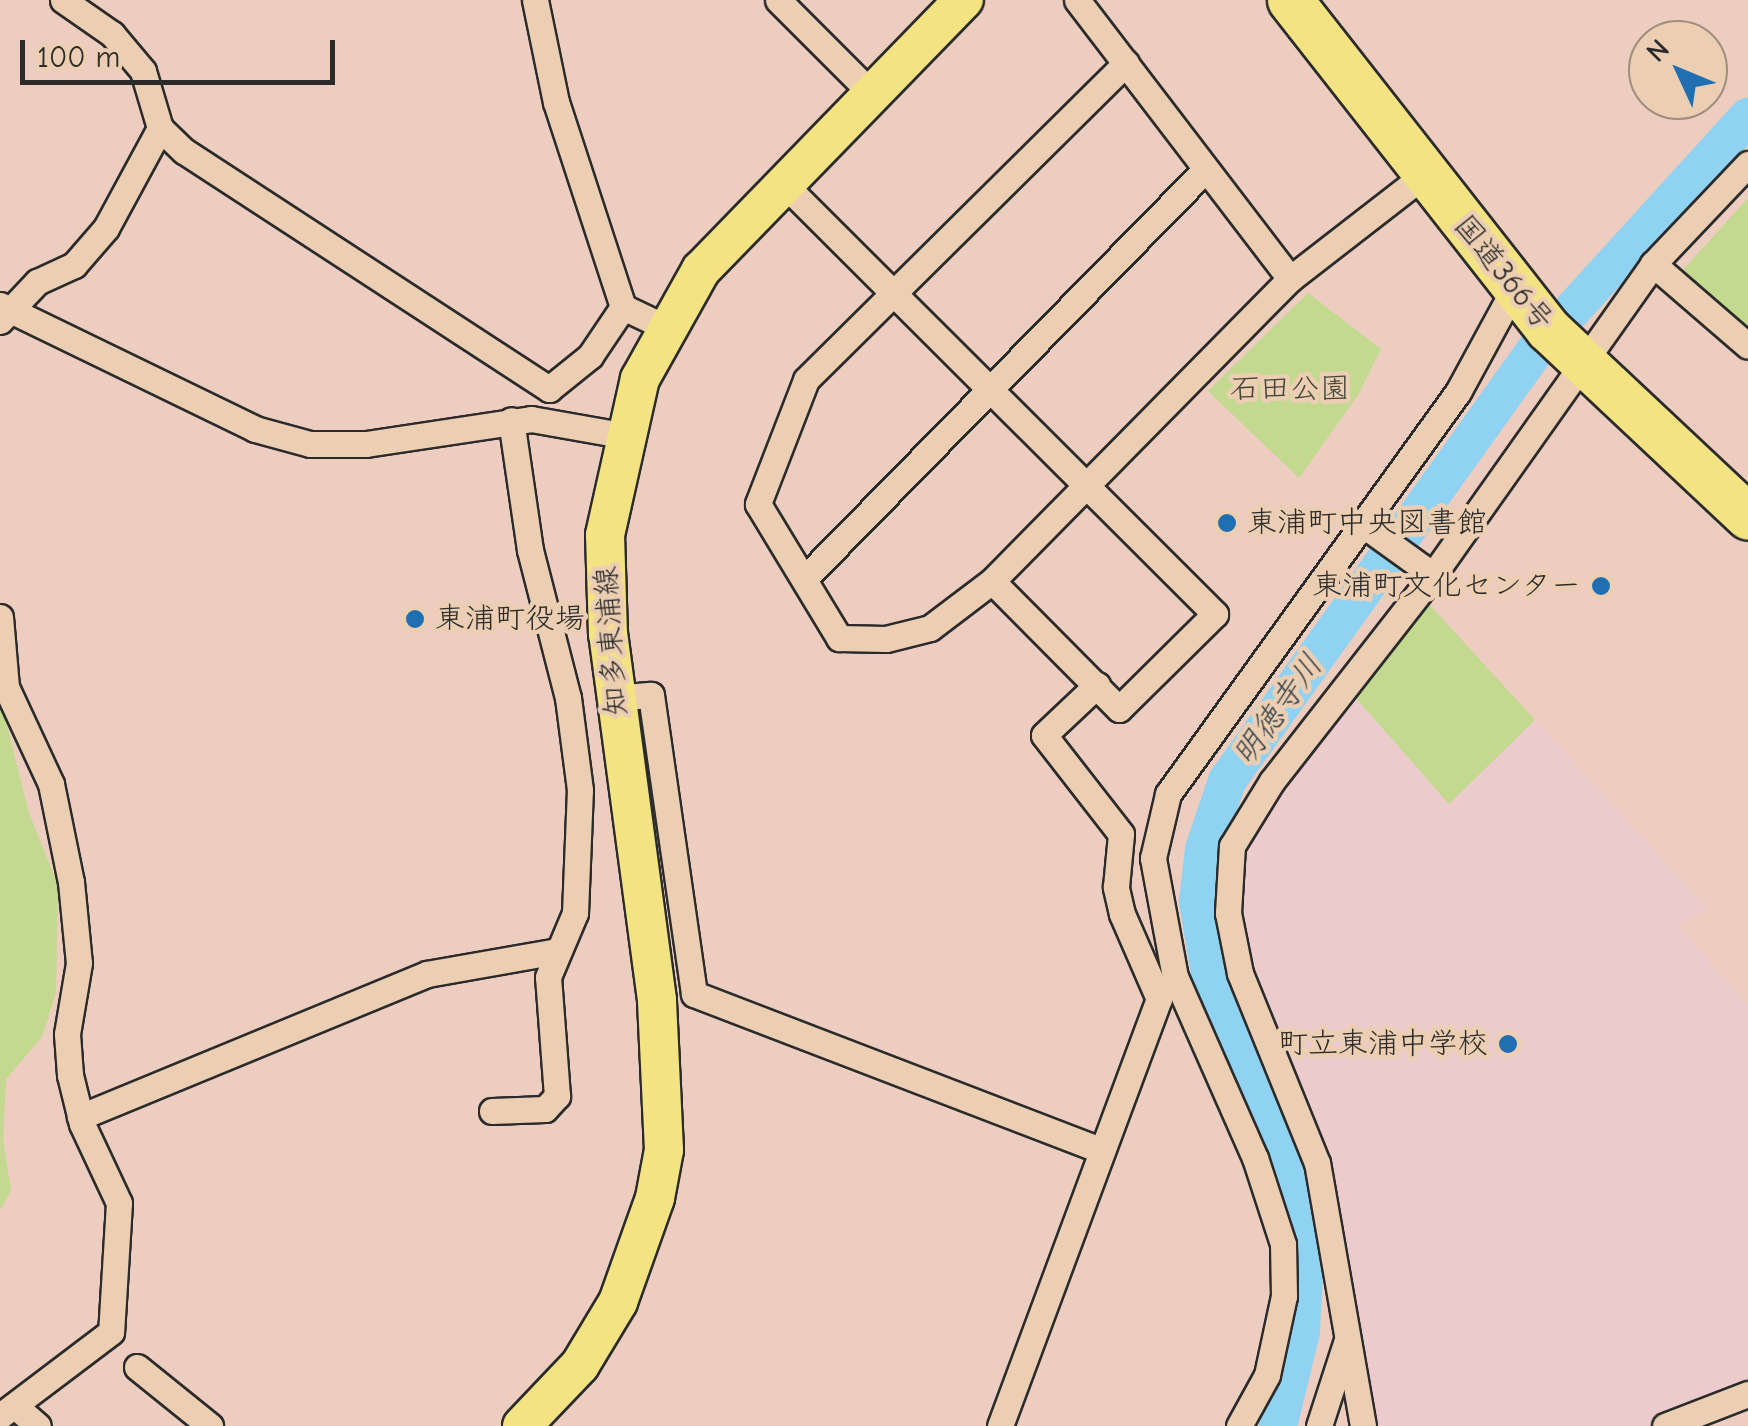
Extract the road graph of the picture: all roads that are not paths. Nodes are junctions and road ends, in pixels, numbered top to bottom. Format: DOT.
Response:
graph roads {
  1 [pos="64,0"];
  2 [pos="535,0"];
  3 [pos="778,0"];
  4 [pos="964,0"];
  5 [pos="1077,0"];
  6 [pos="1290,0"];
  7 [pos="1126,63"];
  8 [pos="872,94"];
  9 [pos="160,128"];
  10 [pos="1748,164"];
  11 [pos="1205,170"];
  12 [pos="1424,175"];
  13 [pos="784,184"];
  14 [pos="1653,264"];
  15 [pos="1290,279"];
  16 [pos="895,292"];
  17 [pos="1520,297"];
  18 [pos="623,307"];
  19 [pos="3,312"];
  20 [pos="665,327"];
  21 [pos="1748,346"];
  22 [pos="1575,358"];
  23 [pos="992,391"];
  24 [pos="510,420"];
  25 [pos="622,435"];
  26 [pos="1087,482"];
  27 [pos="1748,517"];
  28 [pos="1362,524"];
  29 [pos="1432,576"];
  30 [pos="806,578"];
  31 [pos="992,581"];
  32 [pos="0,617"];
  33 [pos="1097,685"];
  34 [pos="614,698"];
  35 [pos="558,951"];
  36 [pos="492,1111"];
  37 [pos="80,1116"];
  38 [pos="1102,1151"];
  39 [pos="1350,1326"];
  40 [pos="137,1367"];
  41 [pos="1748,1394"];
  42 [pos="8,1411"];
  43 [pos="38,1426"];
  44 [pos="210,1426"];
  45 [pos="522,1426"];
  46 [pos="1000,1426"];
  47 [pos="1239,1426"];
  48 [pos="1319,1426"];
  49 [pos="1363,1426"];
  50 [pos="1665,1426"];
  1 -- 9 [label="street"];
  2 -- 18 [label="street"];
  3 -- 8 [label="street"];
  4 -- 8 [label="main road, 知多東浦線"];
  5 -- 7 [label="street"];
  6 -- 12 [label="highway, 国道366号"];
  7 -- 11 [label="street"];
  7 -- 16 [label="street"];
  8 -- 13 [label="main road, 知多東浦線"];
  9 -- 18 [label="street"];
  9 -- 19 [label="street"];
  10 -- 14 [label="street"];
  11 -- 15 [label="street"];
  11 -- 23 [label="street"];
  12 -- 15 [label="street"];
  12 -- 17 [label="highway, 国道366号"];
  13 -- 16 [label="street"];
  13 -- 20 [label="main road, 知多東浦線"];
  14 -- 21 [label="street"];
  14 -- 22 [label="street"];
  15 -- 26 [label="street"];
  16 -- 23 [label="street"];
  16 -- 30 [label="street"];
  17 -- 22 [label="highway, 国道366号"];
  17 -- 28 [label="street"];
  18 -- 20 [label="street"];
  19 -- 24 [label="street"];
  20 -- 25 [label="main road, 知多東浦線"];
  22 -- 27 [label="highway, 国道366号"];
  22 -- 29 [label="street"];
  23 -- 26 [label="street"];
  23 -- 30 [label="street"];
  24 -- 25 [label="street"];
  24 -- 35 [label="street"];
  25 -- 34 [label="main road, 知多東浦線"];
  26 -- 31 [label="street"];
  26 -- 33 [label="street"];
  28 -- 29 [label="street"];
  28 -- 47 [label="street"];
  29 -- 39 [label="street"];
  30 -- 31 [label="street"];
  31 -- 33 [label="street"];
  32 -- 37 [label="street"];
  33 -- 38 [label="street"];
  34 -- 38 [label="street"];
  34 -- 45 [label="main road, 知多東浦線"];
  35 -- 36 [label="street"];
  35 -- 37 [label="street"];
  37 -- 42 [label="street"];
  38 -- 46 [label="street"];
  39 -- 48 [label="street"];
  39 -- 49 [label="street"];
  40 -- 44 [label="street"];
  41 -- 50 [label="street"];
  42 -- 43 [label="street"];
}
